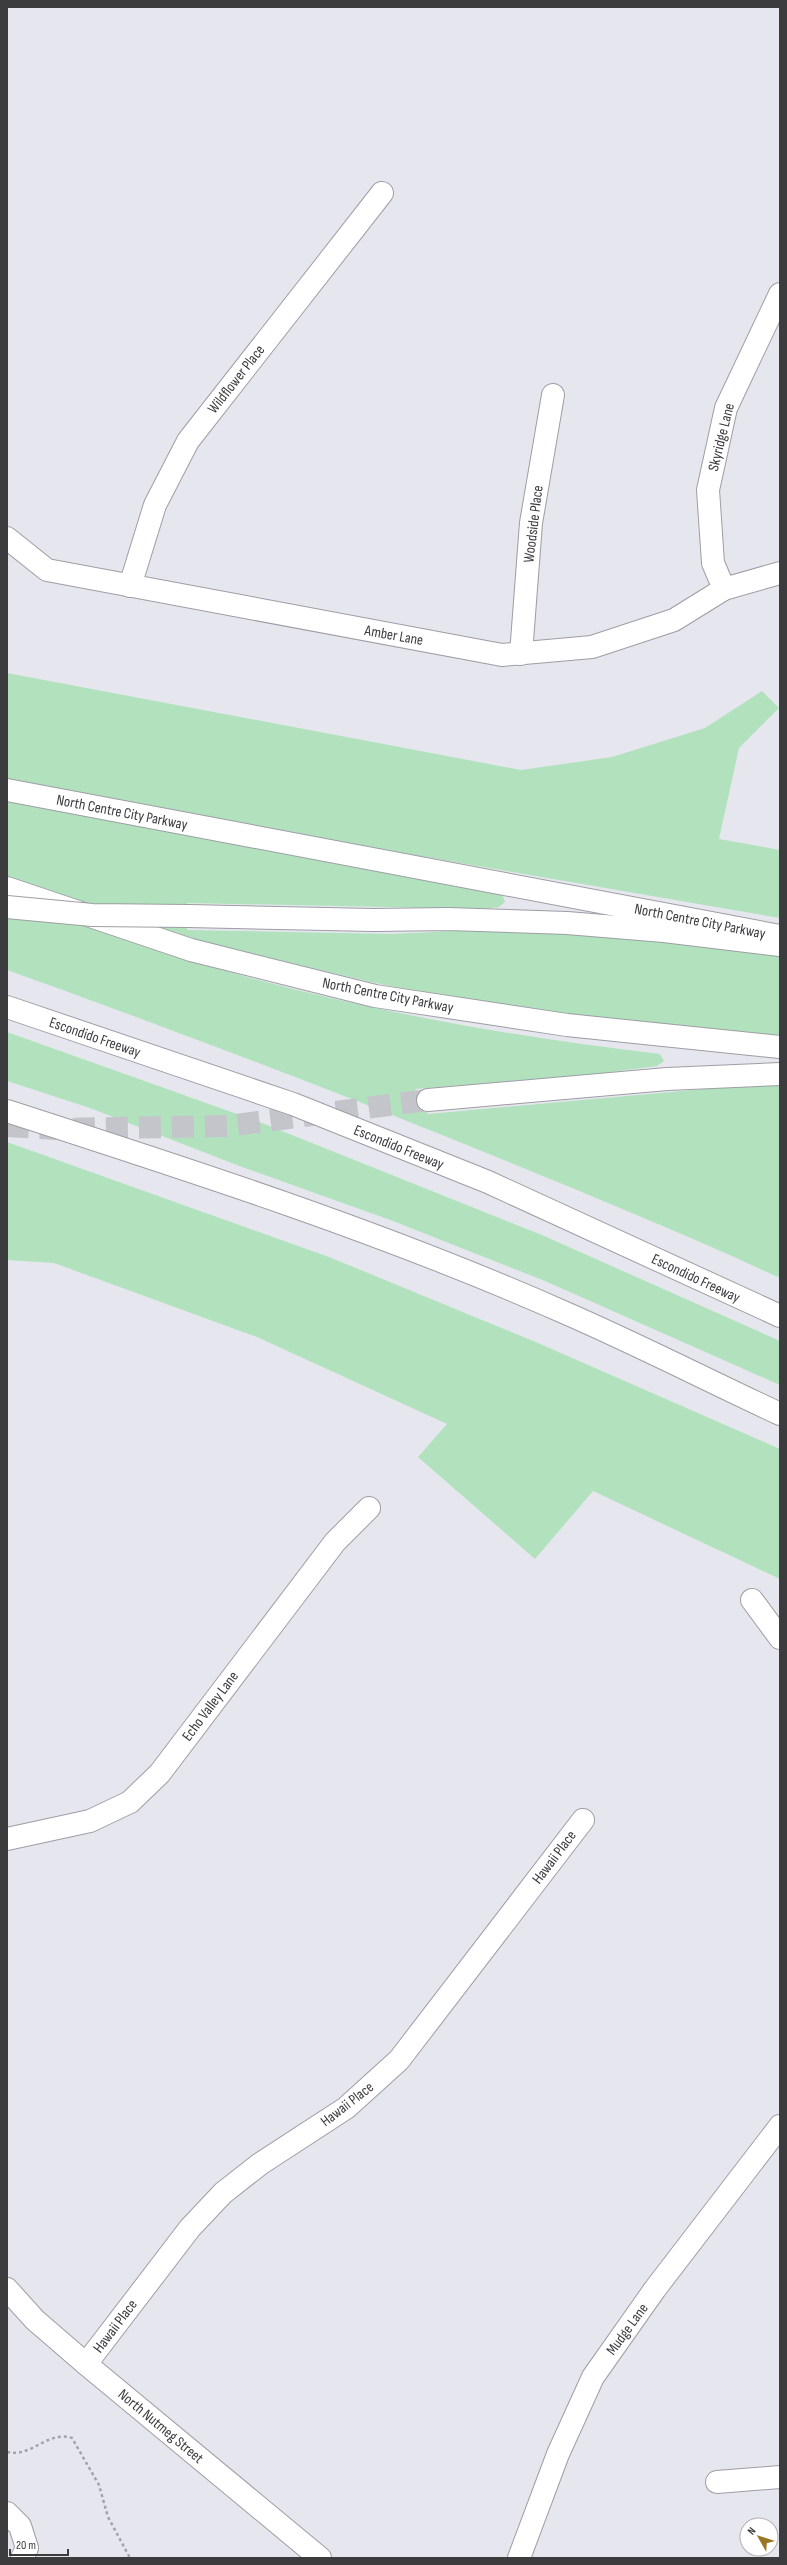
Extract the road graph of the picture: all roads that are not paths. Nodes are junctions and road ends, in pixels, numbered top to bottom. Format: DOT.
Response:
graph roads {
  1 [pos="382,193"];
  2 [pos="780,294"];
  3 [pos="553,395"];
  4 [pos="7,538"];
  5 [pos="780,573"];
  6 [pos="130,586"];
  7 [pos="724,589"];
  8 [pos="521,654"];
  9 [pos="7,790"];
  10 [pos="7,888"];
  11 [pos="7,907"];
  12 [pos="780,936"];
  13 [pos="780,945"];
  14 [pos="7,1007"];
  15 [pos="780,1047"];
  16 [pos="780,1074"];
  17 [pos="428,1100"];
  18 [pos="7,1111"];
  19 [pos="780,1316"];
  20 [pos="780,1414"];
  21 [pos="369,1508"];
  22 [pos="752,1600"];
  23 [pos="780,1638"];
  24 [pos="583,1820"];
  25 [pos="7,1839"];
  26 [pos="780,2126"];
  27 [pos="7,2289"];
  28 [pos="86,2364"];
  29 [pos="780,2477"];
  30 [pos="717,2482"];
  31 [pos="7,2513"];
  32 [pos="22,2558"];
  33 [pos="320,2558"];
  34 [pos="519,2558"];
  1 -- 6 [label="main road, Wildflower Place"];
  2 -- 7 [label="main road, Skyridge Lane"];
  3 -- 8 [label="main road, Woodside Place"];
  4 -- 6 [label="main road, Amber Lane"];
  5 -- 7 [label="main road, Amber Lane"];
  6 -- 8 [label="main road, Amber Lane"];
  7 -- 8 [label="main road, Amber Lane"];
  9 -- 12 [label="main road, North Centre City Parkway"];
  10 -- 15 [label="main road, North Centre City Parkway"];
  11 -- 13 [label="main road, bridge"];
  14 -- 19 [label="main road, Escondido Freeway"];
  16 -- 17 [label="main road"];
  18 -- 20 [label="main road"];
  21 -- 25 [label="main road, Echo Valley Lane"];
  22 -- 23 [label="main road"];
  24 -- 28 [label="main road, Hawaii Place"];
  26 -- 34 [label="main road, Mudge Lane"];
  27 -- 28 [label="main road, North Nutmeg Street"];
  28 -- 33 [label="main road, North Nutmeg Street"];
  29 -- 30 [label="main road"];
  31 -- 32 [label="main road"];
}
